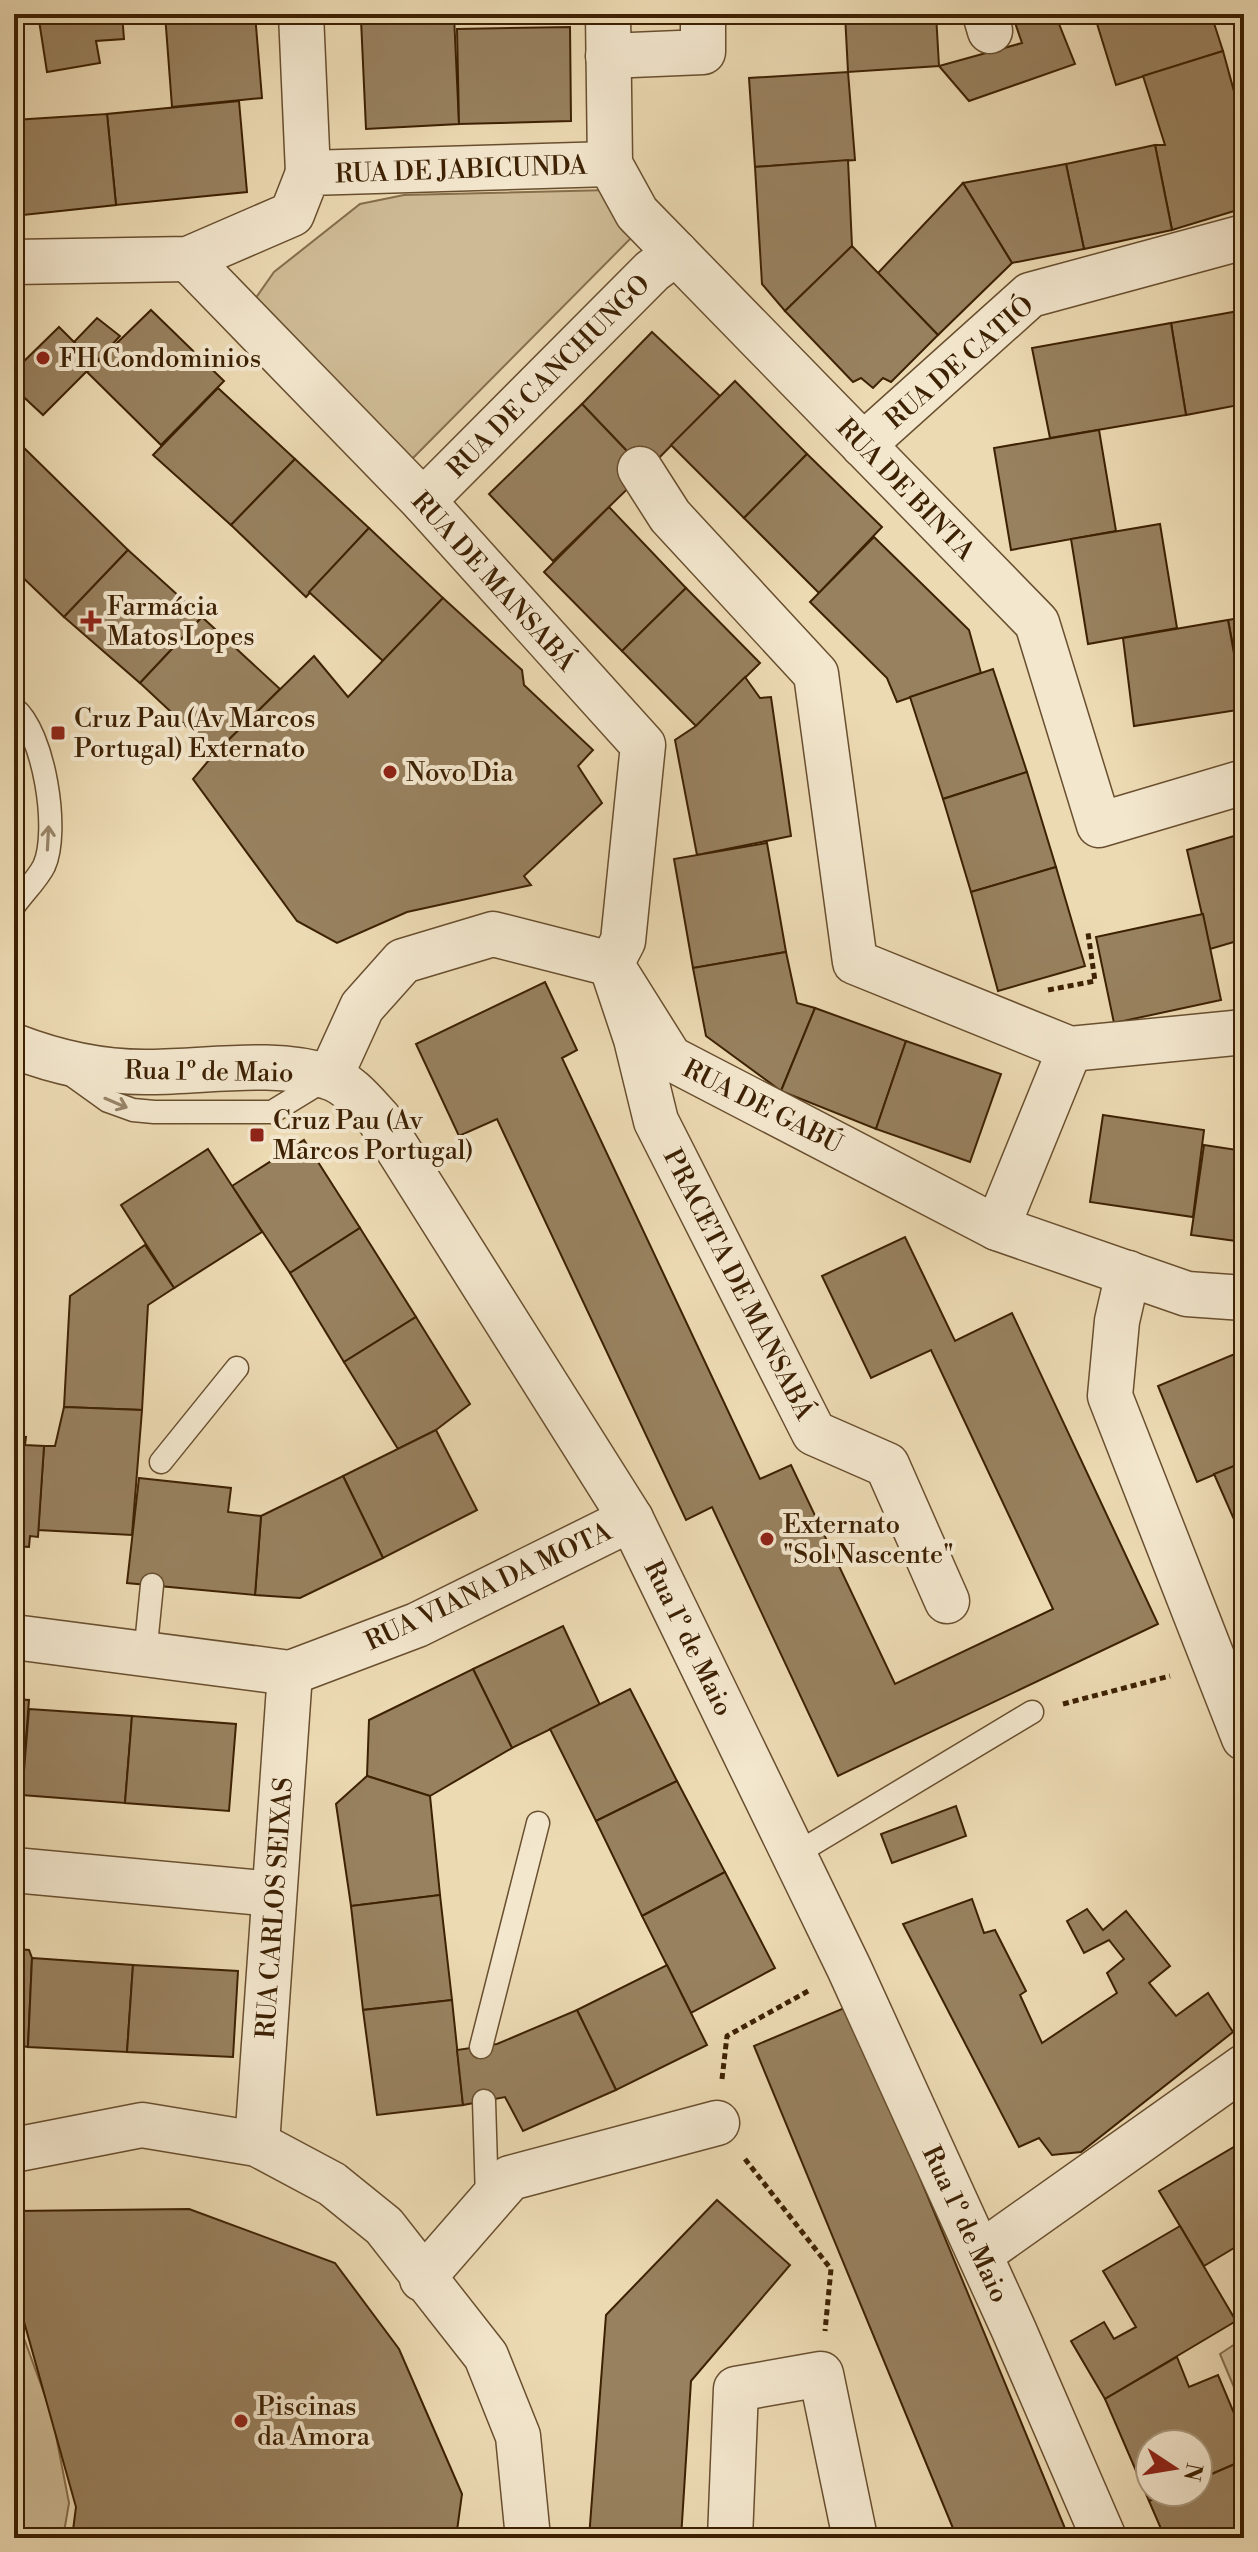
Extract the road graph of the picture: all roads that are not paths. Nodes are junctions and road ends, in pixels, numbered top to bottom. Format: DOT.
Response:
graph roads {
  1 [pos="301,14"];
  2 [pos="703,14"];
  3 [pos="608,35"];
  4 [pos="610,164"];
  5 [pos="308,173"];
  6 [pos="1244,237"];
  7 [pos="676,253"];
  8 [pos="188,259"];
  9 [pos="14,262"];
  10 [pos="863,445"];
  11 [pos="640,469"];
  12 [pos="423,501"];
  13 [pos="14,708"];
  14 [pos="1244,782"];
  15 [pos="14,906"];
  16 [pos="611,964"];
  17 [pos="1244,1032"];
  18 [pos="1070,1049"];
  19 [pos="33,1053"];
  20 [pos="330,1077"];
  21 [pos="997,1228"];
  22 [pos="1128,1273"];
  23 [pos="1244,1298"];
  24 [pos="237,1368"];
  25 [pos="161,1462"];
  26 [pos="631,1519"];
  27 [pos="152,1585"];
  28 [pos="947,1601"];
  29 [pos="14,1637"];
  30 [pos="145,1655"];
  31 [pos="290,1673"];
  32 [pos="1229,1677"];
  33 [pos="1032,1712"];
  34 [pos="1244,1738"];
  35 [pos="538,1823"];
  36 [pos="794,1855"];
  37 [pos="14,1870"];
  38 [pos="274,1894"];
  39 [pos="481,2047"];
  40 [pos="1244,2067"];
  41 [pos="484,2101"];
  42 [pos="717,2123"];
  43 [pos="257,2144"];
  44 [pos="14,2150"];
  45 [pos="487,2204"];
  46 [pos="980,2254"];
  47 [pos="422,2279"];
  48 [pos="528,2538"];
  49 [pos="730,2538"];
  50 [pos="855,2538"];
  51 [pos="1104,2538"];
  1 -- 5 [label="street"];
  2 -- 3 [label="street, RUA DE BINTA"];
  3 -- 4 [label="street, RUA DE BINTA"];
  4 -- 5 [label="street, RUA DE JABICUNDA"];
  4 -- 7 [label="street, RUA DE BINTA"];
  5 -- 8 [label="street, RUA DE JABICUNDA"];
  6 -- 10 [label="street, RUA DE CATIÓ"];
  7 -- 10 [label="street, RUA DE BINTA"];
  7 -- 12 [label="street, RUA DE CANCHUNGO"];
  8 -- 9 [label="street"];
  8 -- 12 [label="street, RUA DE MANSABÁ"];
  10 -- 14 [label="street, RUA DE BINTA"];
  11 -- 18 [label="street"];
  12 -- 16 [label="street, RUA DE MANSABÁ"];
  15 -- 13 [label="lane, one-way"];
  16 -- 20 [label="street"];
  16 -- 21 [label="street, RUA DE GABÚ"];
  16 -- 28 [label="street, PRACETA DE MANSABÁ"];
  17 -- 18 [label="street"];
  18 -- 21 [label="street"];
  19 -- 20 [label="street, Rua 1º de Maio"];
  20 -- 26 [label="street, Rua 1º de Maio"];
  21 -- 22 [label="street, RUA DE GABÚ"];
  22 -- 23 [label="street, RUA DE GABÚ"];
  22 -- 32 [label="street"];
  24 -- 25 [label="lane"];
  26 -- 31 [label="street, RUA VIANA DA MOTA"];
  26 -- 36 [label="street, Rua 1º de Maio"];
  27 -- 30 [label="lane"];
  29 -- 30 [label="street, RUA VIANA DA MOTA"];
  30 -- 31 [label="street, RUA VIANA DA MOTA"];
  31 -- 38 [label="street, RUA CARLOS SEIXAS"];
  32 -- 34 [label="street"];
  33 -- 36 [label="lane"];
  35 -- 39 [label="lane"];
  36 -- 46 [label="street, Rua 1º de Maio"];
  37 -- 38 [label="street"];
  38 -- 43 [label="street, RUA CARLOS SEIXAS"];
  40 -- 46 [label="street"];
  41 -- 45 [label="lane"];
  42 -- 45 [label="street"];
  43 -- 44 [label="street"];
  43 -- 47 [label="street"];
  45 -- 47 [label="street"];
  46 -- 51 [label="street, Rua 1º de Maio"];
  47 -- 48 [label="street"];
  49 -- 50 [label="street"];
}
